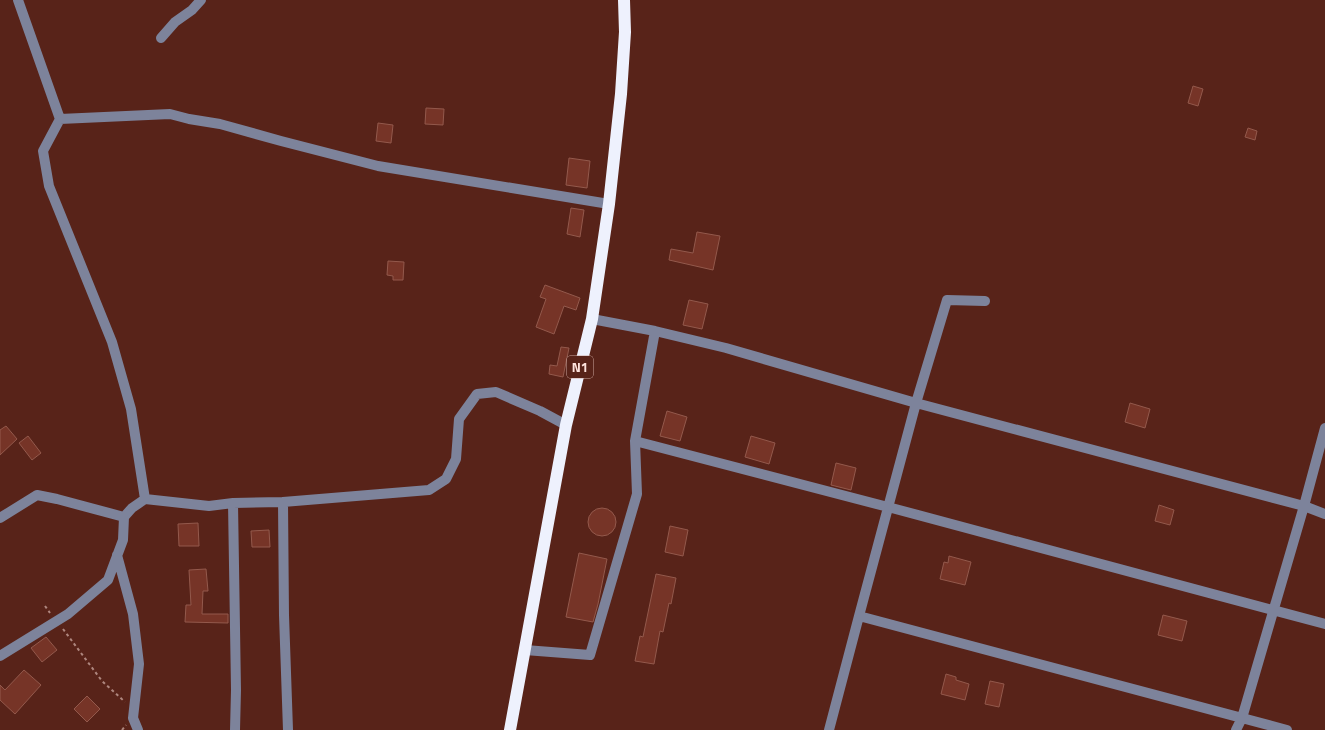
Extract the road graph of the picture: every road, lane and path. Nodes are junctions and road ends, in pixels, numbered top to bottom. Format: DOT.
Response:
graph roads {
  1 [pos="18,0"];
  2 [pos="201,0"];
  3 [pos="624,0"];
  4 [pos="161,38"];
  5 [pos="60,119"];
  6 [pos="610,204"];
  7 [pos="985,301"];
  8 [pos="592,319"];
  9 [pos="655,331"];
  10 [pos="916,403"];
  11 [pos="566,425"];
  12 [pos="1325,428"];
  13 [pos="635,441"];
  14 [pos="145,499"];
  15 [pos="283,502"];
  16 [pos="233,503"];
  17 [pos="1304,506"];
  18 [pos="888,507"];
  19 [pos="1325,514"];
  20 [pos="124,517"];
  21 [pos="0,518"];
  22 [pos="117,555"];
  23 [pos="44,606"];
  24 [pos="1274,610"];
  25 [pos="859,616"];
  26 [pos="56,622"];
  27 [pos="1325,624"];
  28 [pos="525,650"];
  29 [pos="0,656"];
  30 [pos="133,718"];
  31 [pos="1242,718"];
  32 [pos="138,730"];
  33 [pos="235,730"];
  34 [pos="288,730"];
  35 [pos="510,730"];
  36 [pos="829,730"];
  37 [pos="1236,730"];
  38 [pos="1286,730"];
  1 -- 5 [label="street"];
  2 -- 4 [label="street"];
  3 -- 6 [label="highway, N1"];
  5 -- 6 [label="street"];
  5 -- 14 [label="street"];
  6 -- 8 [label="highway, N1"];
  7 -- 10 [label="street"];
  8 -- 9 [label="street"];
  8 -- 11 [label="highway, N1"];
  9 -- 10 [label="street"];
  9 -- 13 [label="street"];
  10 -- 17 [label="street"];
  10 -- 18 [label="street"];
  11 -- 15 [label="street"];
  11 -- 28 [label="highway, N1"];
  12 -- 17 [label="street"];
  13 -- 18 [label="street"];
  13 -- 28 [label="street"];
  14 -- 16 [label="street"];
  14 -- 20 [label="street"];
  15 -- 16 [label="street"];
  15 -- 34 [label="street"];
  16 -- 33 [label="street"];
  17 -- 19 [label="street"];
  17 -- 24 [label="street"];
  18 -- 24 [label="street"];
  18 -- 25 [label="street"];
  20 -- 21 [label="street"];
  20 -- 22 [label="street"];
  22 -- 26 [label="street"];
  22 -- 30 [label="street"];
  23 -- 26 [label="path"];
  24 -- 27 [label="street"];
  24 -- 31 [label="street"];
  25 -- 31 [label="street"];
  25 -- 36 [label="street"];
  26 -- 29 [label="street"];
  26 -- 30 [label="path"];
  28 -- 35 [label="highway, N1"];
  30 -- 32 [label="street"];
  31 -- 37 [label="street"];
  31 -- 38 [label="street"];
}
